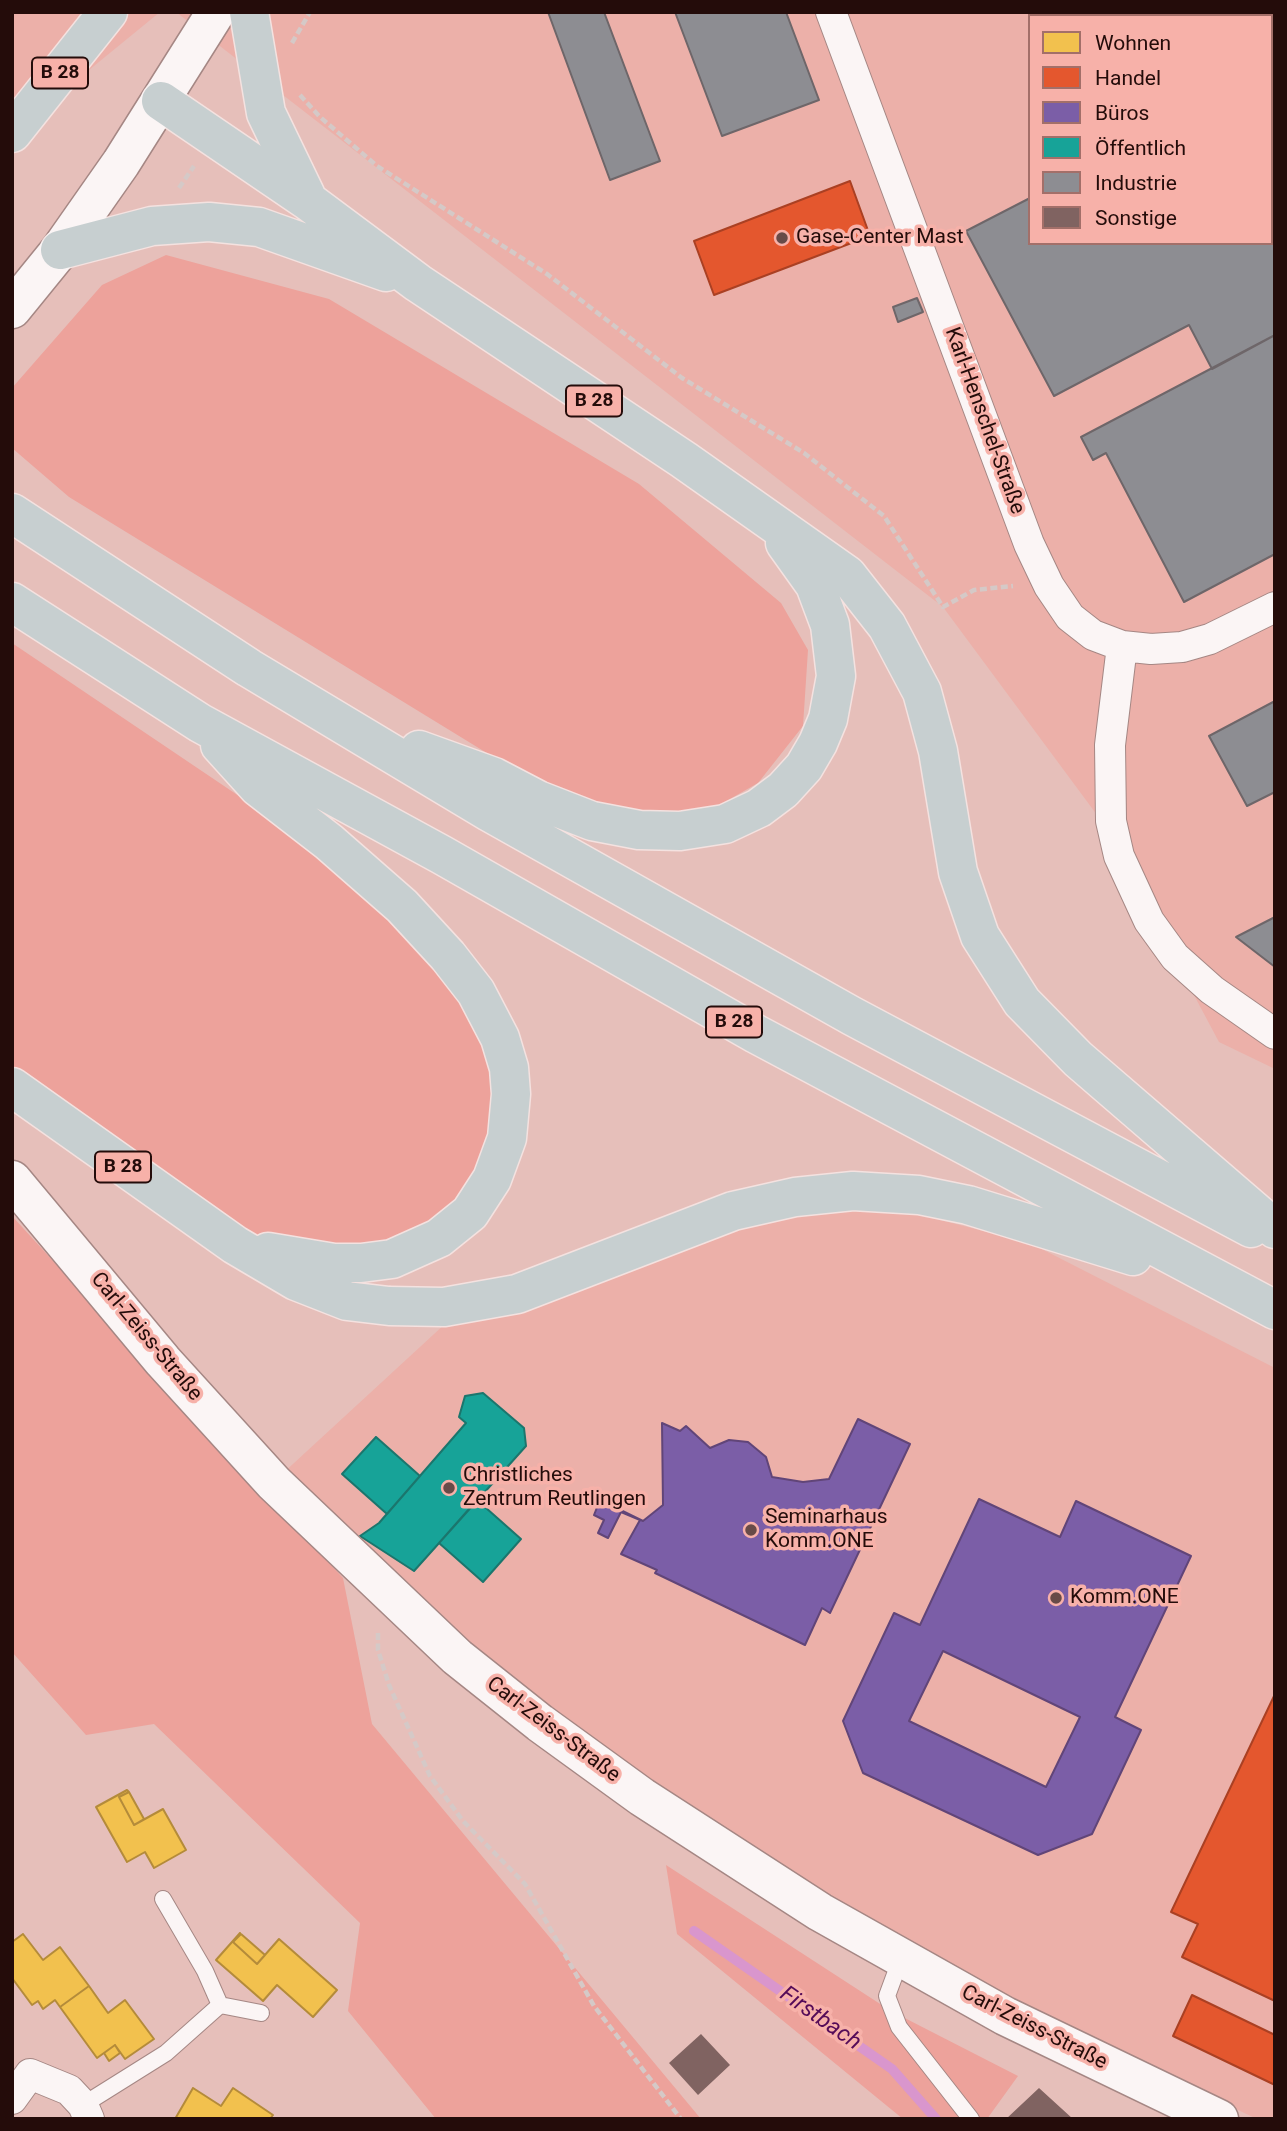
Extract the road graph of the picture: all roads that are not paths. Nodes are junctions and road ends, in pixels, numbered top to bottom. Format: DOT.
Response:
graph roads {
  1 [pos="108,12"];
  2 [pos="216,12"];
  3 [pos="249,12"];
  4 [pos="831,12"];
  5 [pos="161,101"];
  6 [pos="12,133"];
  7 [pos="308,201"];
  8 [pos="60,250"];
  9 [pos="418,282"];
  10 [pos="12,309"];
  11 [pos="12,513"];
  12 [pos="769,521"];
  13 [pos="12,602"];
  14 [pos="1275,607"];
  15 [pos="1122,646"];
  16 [pos="335,721"];
  17 [pos="200,723"];
  18 [pos="1275,1034"];
  19 [pos="12,1087"];
  20 [pos="12,1180"];
  21 [pos="1275,1229"];
  22 [pos="1275,1240"];
  23 [pos="235,1245"];
  24 [pos="1230,1287"];
  25 [pos="1275,1310"];
  26 [pos="163,1899"];
  27 [pos="901,1958"];
  28 [pos="220,2005"];
  29 [pos="261,2013"];
  30 [pos="21,2070"];
  31 [pos="12,2099"];
  32 [pos="86,2112"];
  33 [pos="971,2119"];
  34 [pos="1219,2119"];
  1 -- 6 [label="highway, B 28"];
  2 -- 5 [label="street"];
  3 -- 7 [label="highway, B 28"];
  4 -- 15 [label="street, Karl-Henschel-Straße"];
  5 -- 7 [label="highway, B 28"];
  5 -- 8 [label="street"];
  7 -- 9 [label="highway, B 28"];
  8 -- 9 [label="highway, B 28"];
  8 -- 10 [label="street"];
  9 -- 12 [label="highway, B 28"];
  11 -- 16 [label="highway, B 28"];
  12 -- 16 [label="highway, B 28"];
  12 -- 21 [label="highway, B 28"];
  13 -- 17 [label="highway, B 28"];
  14 -- 15 [label="street, Karl-Henschel-Straße"];
  15 -- 18 [label="street"];
  16 -- 22 [label="highway, B 28"];
  17 -- 23 [label="highway"];
  17 -- 24 [label="highway, B 28"];
  19 -- 23 [label="highway, B 28"];
  20 -- 27 [label="street, Carl-Zeiss-Straße"];
  23 -- 24 [label="highway, B 28"];
  24 -- 25 [label="highway, B 28"];
  26 -- 28 [label="lane"];
  27 -- 33 [label="lane"];
  27 -- 34 [label="street, Carl-Zeiss-Straße"];
  28 -- 29 [label="lane"];
  28 -- 32 [label="lane"];
  30 -- 31 [label="street"];
  30 -- 32 [label="street"];
}
